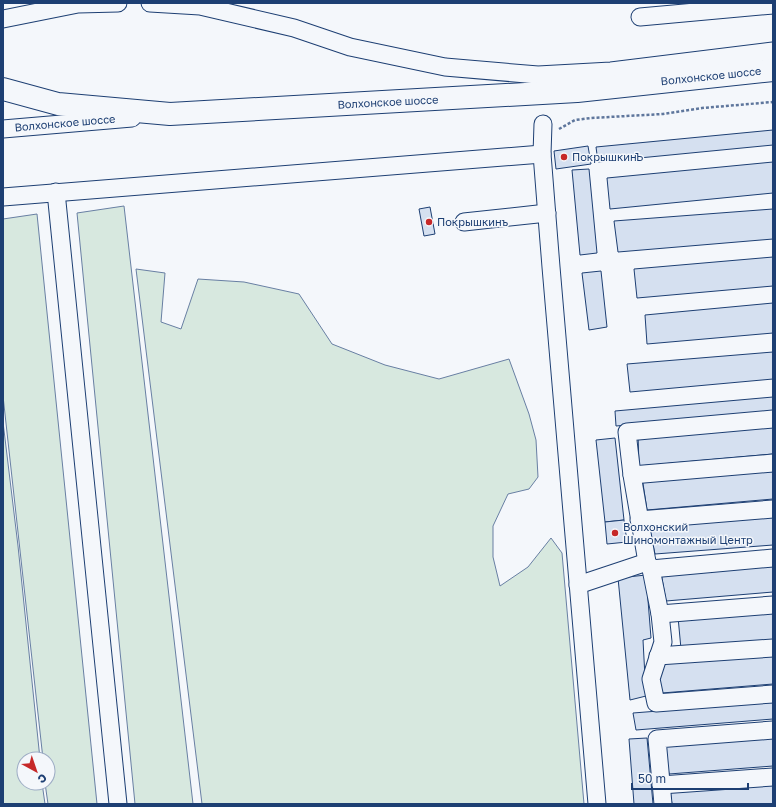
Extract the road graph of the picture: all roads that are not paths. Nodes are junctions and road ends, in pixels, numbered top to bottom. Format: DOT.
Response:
graph roads {
  1 [pos="118,3"];
  2 [pos="150,3"];
  3 [pos="773,5"];
  4 [pos="640,17"];
  5 [pos="3,19"];
  6 [pos="773,51"];
  7 [pos="773,70"];
  8 [pos="3,89"];
  9 [pos="170,114"];
  10 [pos="550,127"];
  11 [pos="3,129"];
  12 [pos="542,154"];
  13 [pos="56,192"];
  14 [pos="3,198"];
  15 [pos="547,213"];
  16 [pos="464,222"];
  17 [pos="773,419"];
  18 [pos="773,463"];
  19 [pos="632,475"];
  20 [pos="773,509"];
  21 [pos="639,520"];
  22 [pos="773,558"];
  23 [pos="649,566"];
  24 [pos="578,585"];
  25 [pos="773,605"];
  26 [pos="660,614"];
  27 [pos="773,648"];
  28 [pos="658,656"];
  29 [pos="773,694"];
  30 [pos="773,730"];
  31 [pos="773,776"];
  32 [pos="661,785"];
  33 [pos="118,804"];
  34 [pos="597,804"];
  35 [pos="663,804"];
  1 -- 5 [label="street"];
  2 -- 6 [label="street, Волхонское шоссе"];
  3 -- 4 [label="street"];
  7 -- 9 [label="main road, Волхонское шоссе"];
  8 -- 9 [label="main road"];
  9 -- 11 [label="street, Волхонское шоссе"];
  10 -- 12 [label="street"];
  12 -- 13 [label="street"];
  12 -- 15 [label="street"];
  13 -- 14 [label="street"];
  13 -- 33 [label="street"];
  15 -- 16 [label="street"];
  15 -- 24 [label="street"];
  17 -- 19 [label="street"];
  18 -- 19 [label="street"];
  19 -- 21 [label="street"];
  20 -- 21 [label="street"];
  21 -- 23 [label="street"];
  22 -- 23 [label="street"];
  23 -- 24 [label="street"];
  23 -- 26 [label="street"];
  24 -- 34 [label="street"];
  25 -- 26 [label="street"];
  26 -- 28 [label="street"];
  27 -- 28 [label="street"];
  28 -- 29 [label="street"];
  30 -- 32 [label="street"];
  31 -- 32 [label="street"];
  32 -- 35 [label="street"];
}
